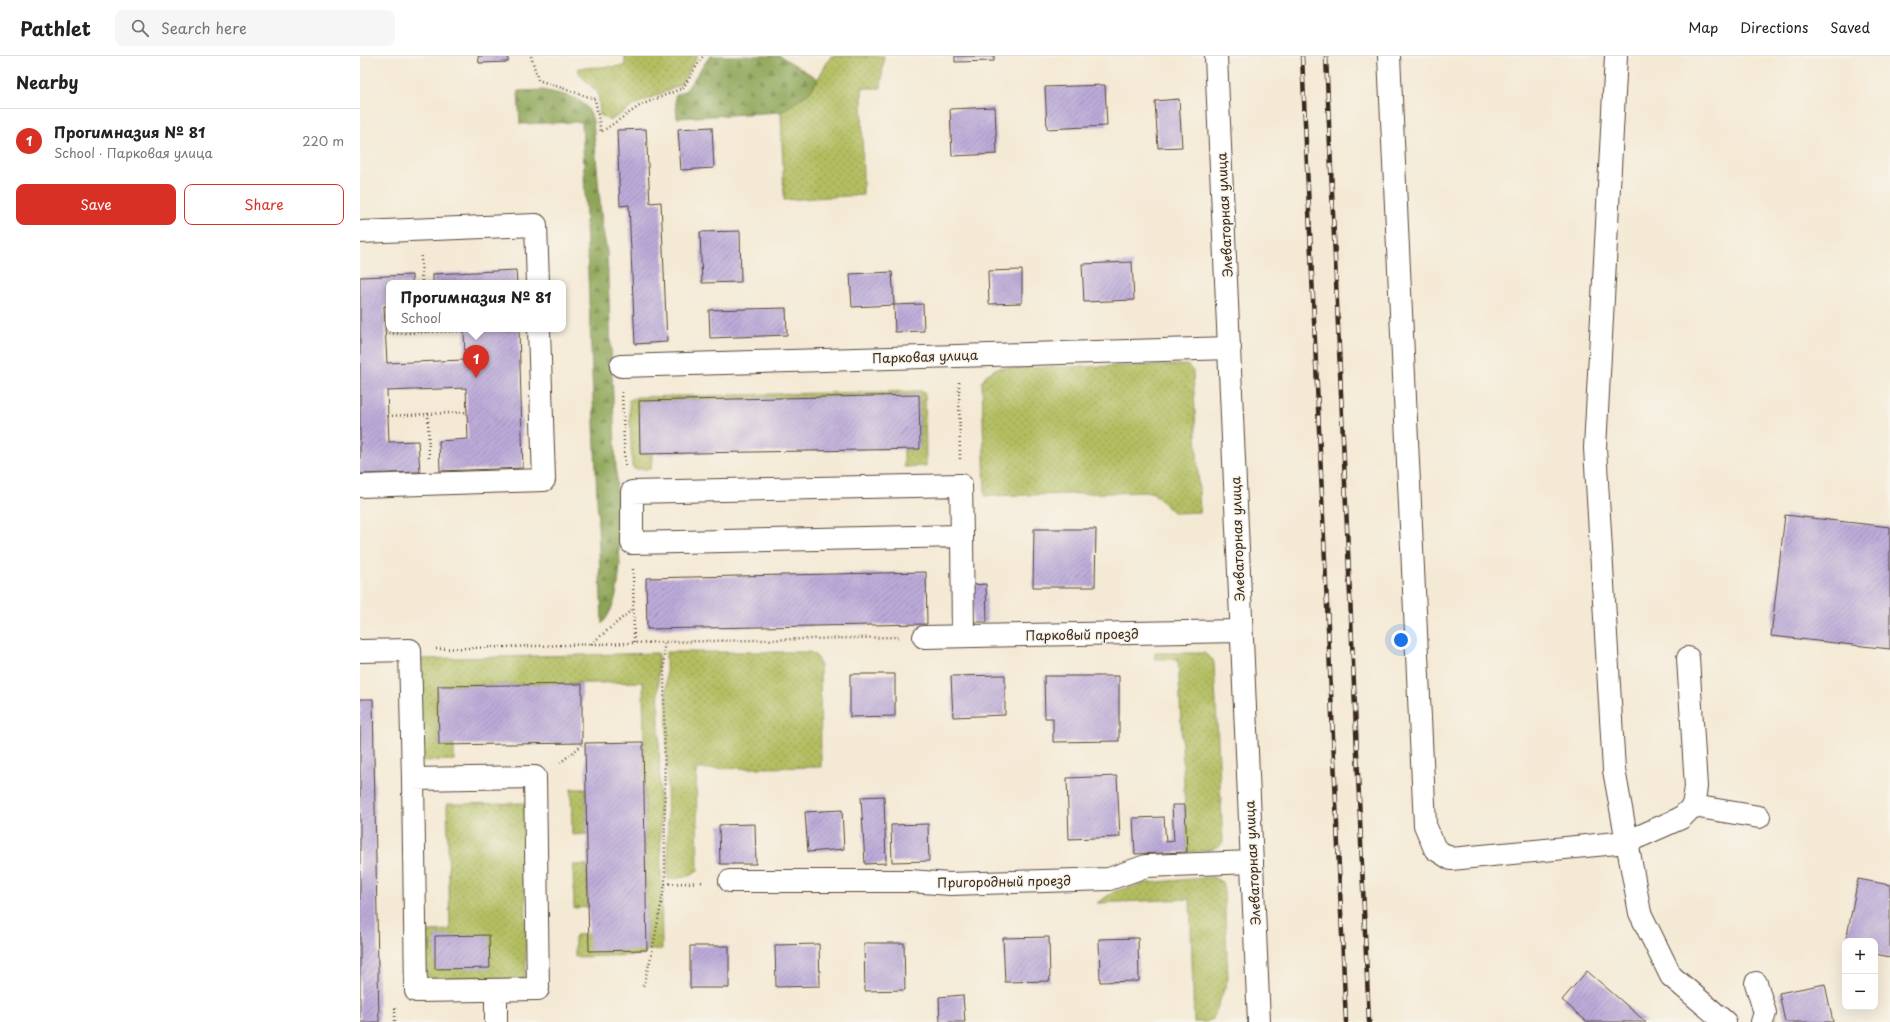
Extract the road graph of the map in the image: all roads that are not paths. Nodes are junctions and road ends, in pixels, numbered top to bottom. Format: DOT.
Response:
graph roads {
  1 [pos="1216,56"];
  2 [pos="1389,56"];
  3 [pos="1616,56"];
  4 [pos="360,232"];
  5 [pos="538,280"];
  6 [pos="540,332"];
  7 [pos="1230,348"];
  8 [pos="621,366"];
  9 [pos="360,486"];
  10 [pos="962,536"];
  11 [pos="1240,631"];
  12 [pos="963,636"];
  13 [pos="924,637"];
  14 [pos="360,651"];
  15 [pos="1688,658"];
  16 [pos="413,779"];
  17 [pos="1693,806"];
  18 [pos="1759,818"];
  19 [pos="1627,842"];
  20 [pos="1252,862"];
  21 [pos="730,881"];
  22 [pos="1756,983"];
  23 [pos="496,990"];
  24 [pos="496,1022"];
  25 [pos="1259,1022"];
  26 [pos="1724,1022"];
  27 [pos="1762,1022"];
  1 -- 7 [label="street, Элеваторная улица"];
  2 -- 19 [label="street"];
  3 -- 19 [label="street"];
  4 -- 5 [label="street"];
  6 -- 9 [label="street"];
  7 -- 8 [label="street, Парковая улица"];
  7 -- 11 [label="street, Элеваторная улица"];
  10 -- 10 [label="street"];
  10 -- 12 [label="street"];
  11 -- 12 [label="street, Парковый проезд"];
  11 -- 20 [label="street, Элеваторная улица"];
  12 -- 13 [label="street, Парковый проезд"];
  14 -- 16 [label="street"];
  15 -- 17 [label="street"];
  16 -- 23 [label="street"];
  16 -- 23 [label="street"];
  17 -- 18 [label="street"];
  17 -- 19 [label="street"];
  19 -- 26 [label="street"];
  20 -- 21 [label="street, Пригородный проезд"];
  20 -- 25 [label="street, Элеваторная улица"];
  22 -- 27 [label="street"];
  23 -- 24 [label="street"];
}
